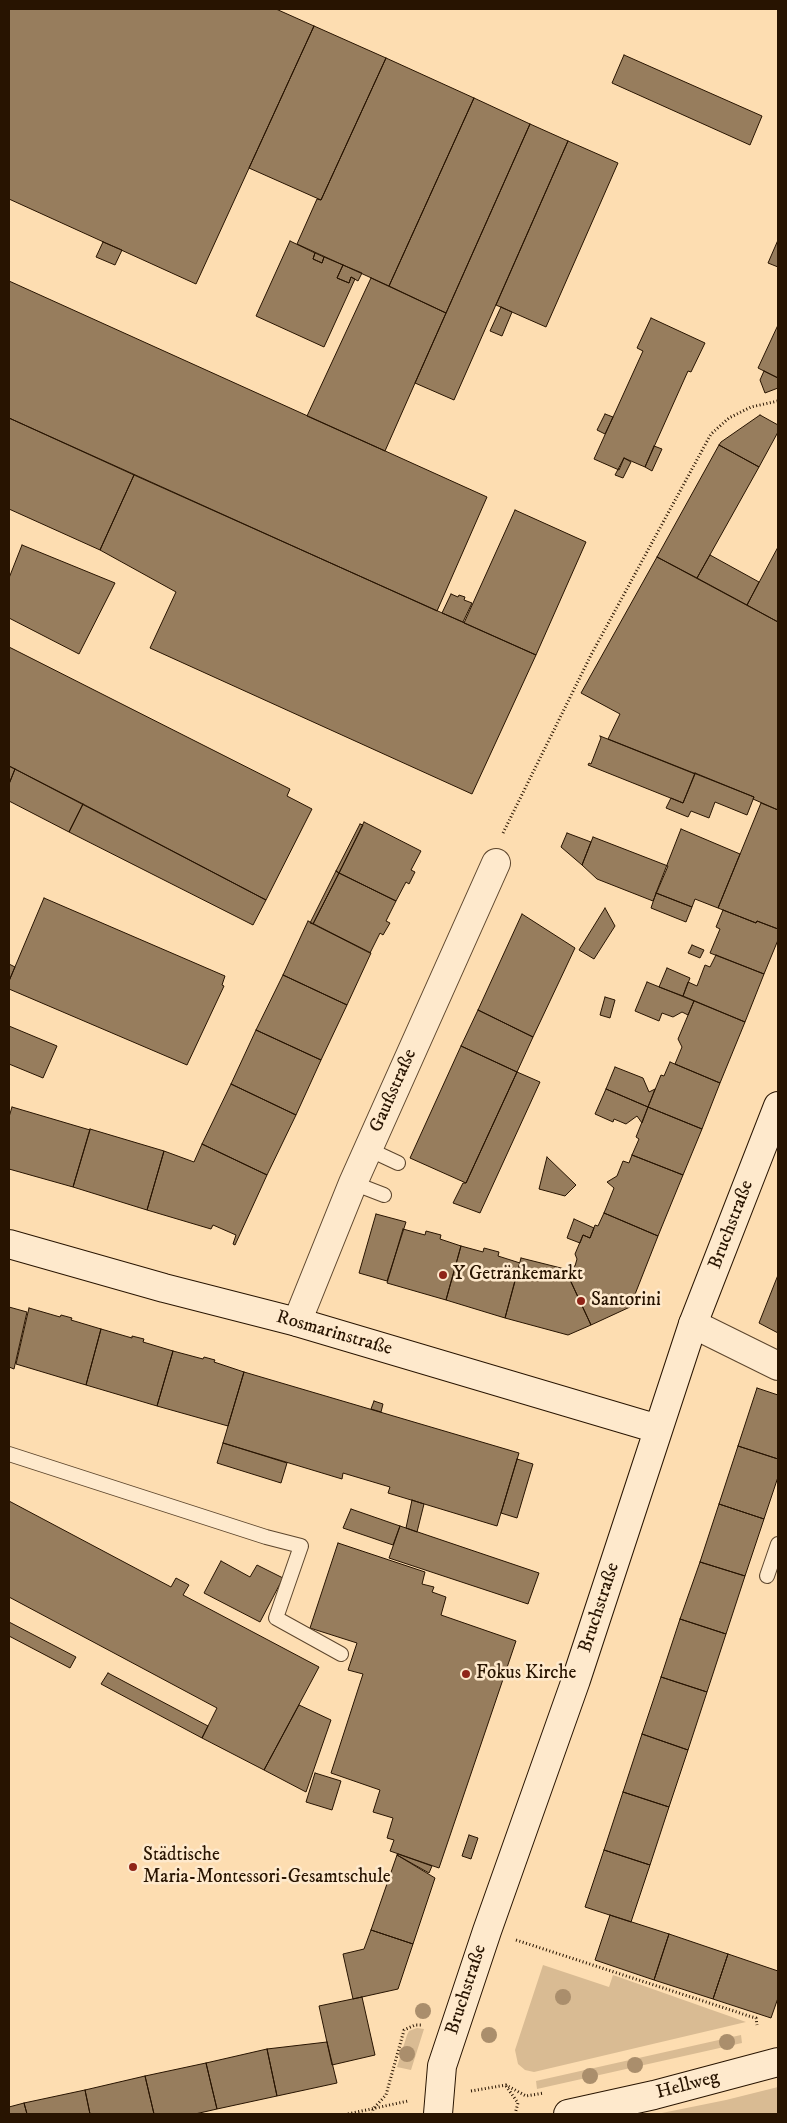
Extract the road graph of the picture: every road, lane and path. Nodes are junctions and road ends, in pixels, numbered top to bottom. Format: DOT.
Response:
graph roads {
  1 [pos="778,401"];
  2 [pos="496,863"];
  3 [pos="778,1106"];
  4 [pos="368,1149"];
  5 [pos="398,1163"];
  6 [pos="353,1183"];
  7 [pos="384,1195"];
  8 [pos="9,1244"];
  9 [pos="297,1322"];
  10 [pos="693,1324"];
  11 [pos="778,1366"];
  12 [pos="658,1429"];
  13 [pos="9,1454"];
  14 [pos="778,1544"];
  15 [pos="767,1576"];
  16 [pos="341,1654"];
  17 [pos="487,1931"];
  18 [pos="427,2025"];
  19 [pos="757,2025"];
  20 [pos="778,2062"];
  21 [pos="488,2088"];
  22 [pos="400,2102"];
  23 [pos="373,2109"];
  24 [pos="348,2114"];
  25 [pos="372,2114"];
  26 [pos="438,2114"];
  27 [pos="515,2114"];
  28 [pos="568,2114"];
  1 -- 2 [label="path"];
  2 -- 4 [label="main road, Gaußstraße"];
  3 -- 10 [label="main road, Bruchstraße"];
  4 -- 5 [label="lane"];
  4 -- 6 [label="main road, Gaußstraße"];
  6 -- 7 [label="lane"];
  6 -- 9 [label="main road, Gaußstraße"];
  8 -- 9 [label="main road, Rosmarinstraße"];
  9 -- 12 [label="main road, Rosmarinstraße"];
  10 -- 11 [label="main road"];
  10 -- 12 [label="main road, Bruchstraße"];
  12 -- 17 [label="main road, Bruchstraße"];
  13 -- 16 [label="lane"];
  14 -- 15 [label="lane"];
  17 -- 19 [label="path"];
  17 -- 26 [label="main road, Bruchstraße"];
  18 -- 23 [label="path, Bruchstraße"];
  20 -- 28 [label="main road, Hellweg"];
  21 -- 27 [label="path"];
  22 -- 23 [label="path"];
  23 -- 24 [label="path"];
  23 -- 25 [label="path"];
}
